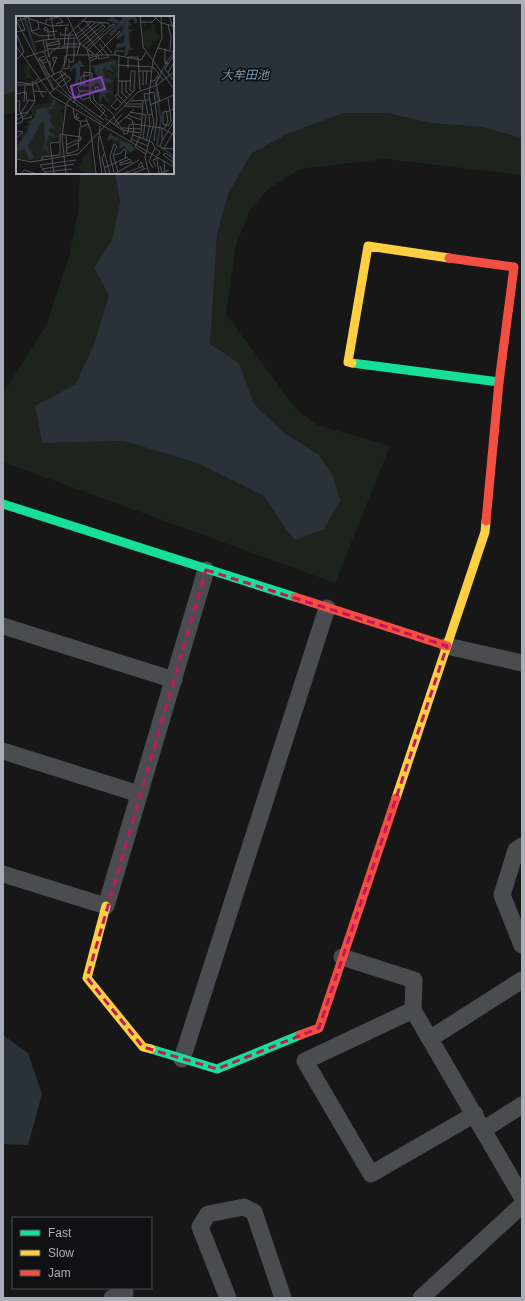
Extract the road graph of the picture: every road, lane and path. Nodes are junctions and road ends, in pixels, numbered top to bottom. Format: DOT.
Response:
graph roads {
  1 [pos="499,382"];
  2 [pos="3,504"];
  3 [pos="206,570"];
  4 [pos="327,608"];
  5 [pos="3,626"];
  6 [pos="447,646"];
  7 [pos="522,663"];
  8 [pos="174,680"];
  9 [pos="3,751"];
  10 [pos="139,794"];
  11 [pos="522,846"];
  12 [pos="3,874"];
  13 [pos="106,906"];
  14 [pos="522,944"];
  15 [pos="342,957"];
  16 [pos="522,980"];
  17 [pos="413,1010"];
  18 [pos="430,1038"];
  19 [pos="182,1059"];
  20 [pos="522,1106"];
  21 [pos="474,1114"];
  22 [pos="483,1130"];
  23 [pos="522,1197"];
  24 [pos="522,1205"];
  25 [pos="228,1298"];
  26 [pos="283,1298"];
  27 [pos="421,1298"];
  1 -- 1 [label="street"];
  1 -- 6 [label="street"];
  2 -- 3 [label="street"];
  3 -- 4 [label="street"];
  3 -- 8 [label="street"];
  4 -- 6 [label="street"];
  4 -- 19 [label="street"];
  5 -- 8 [label="street"];
  6 -- 7 [label="street"];
  6 -- 15 [label="street"];
  8 -- 10 [label="street"];
  9 -- 10 [label="street"];
  10 -- 13 [label="street"];
  11 -- 14 [label="street"];
  12 -- 13 [label="street"];
  13 -- 19 [label="street"];
  15 -- 17 [label="street"];
  15 -- 19 [label="street"];
  16 -- 18 [label="street"];
  17 -- 18 [label="street"];
  17 -- 21 [label="street"];
  18 -- 21 [label="street"];
  20 -- 22 [label="street"];
  21 -- 22 [label="street"];
  22 -- 23 [label="street"];
  24 -- 27 [label="street"];
  25 -- 26 [label="street"];
}
